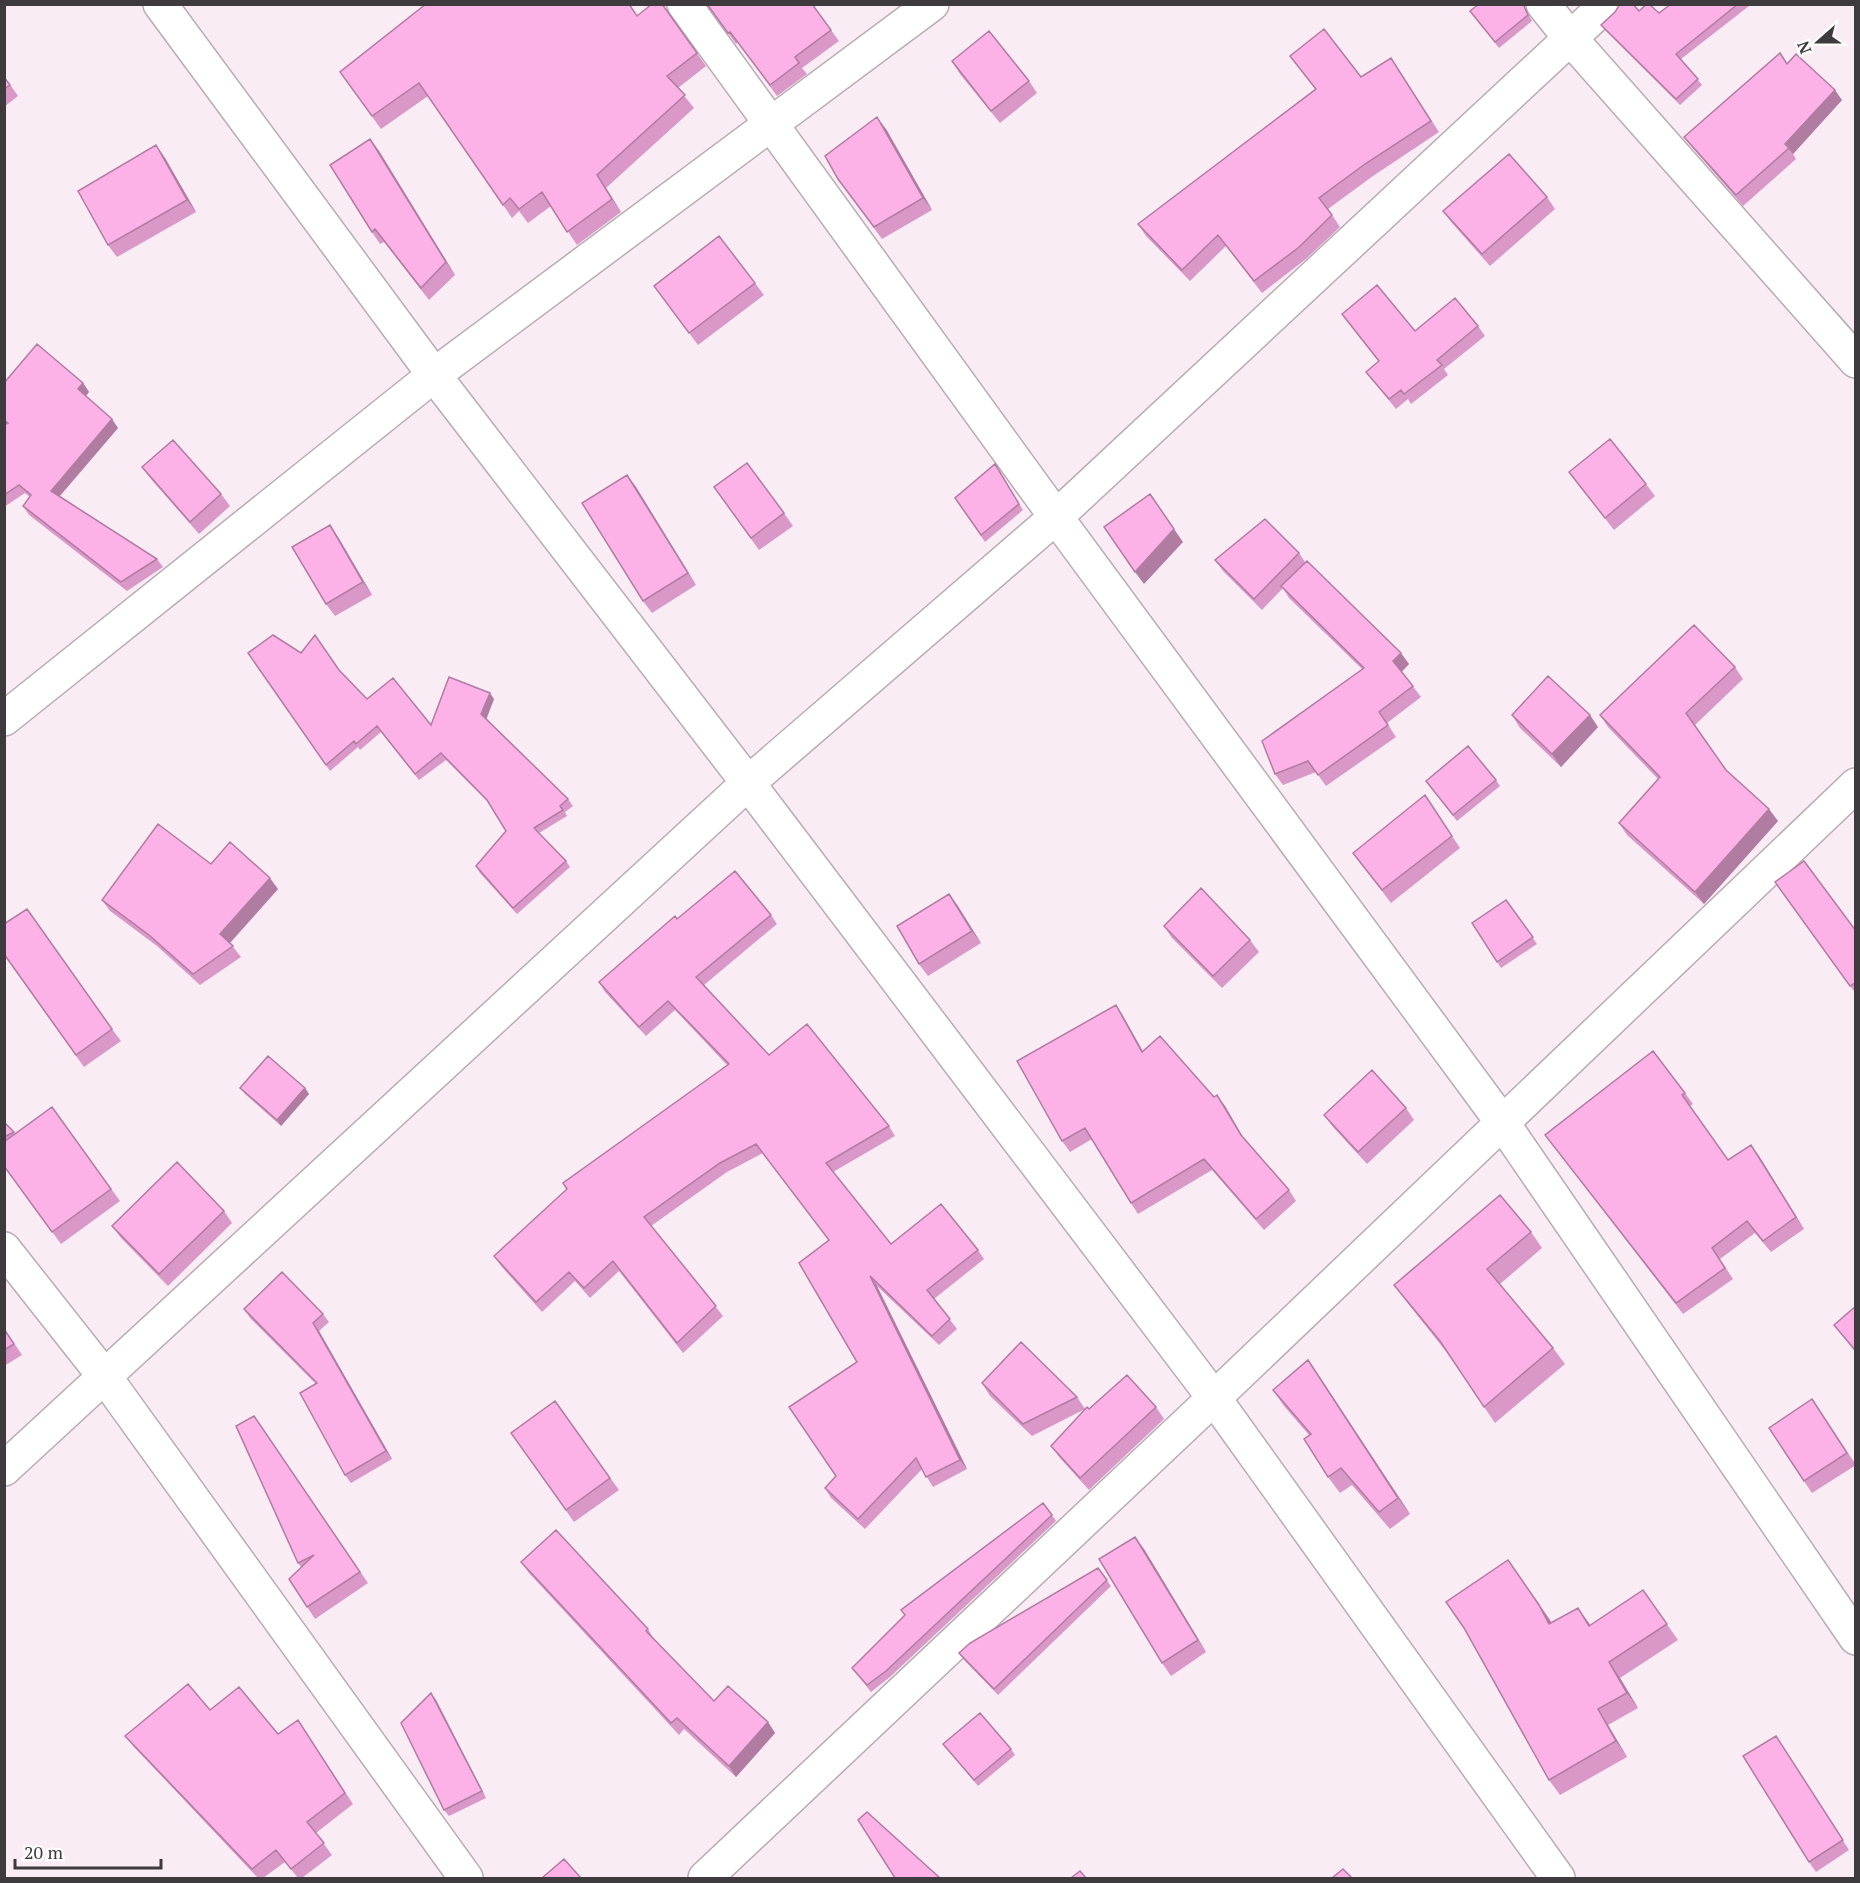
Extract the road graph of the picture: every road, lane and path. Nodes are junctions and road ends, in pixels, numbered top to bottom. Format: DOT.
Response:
graph roads {
  1 [pos="160,4"];
  2 [pos="684,4"];
  3 [pos="932,4"];
  4 [pos="1543,4"];
  5 [pos="1607,4"];
  6 [pos="1570,38"];
  7 [pos="771,126"];
  8 [pos="1856,361"];
  9 [pos="434,375"];
  10 [pos="1056,517"];
  11 [pos="4,719"];
  12 [pos="748,783"];
  13 [pos="1856,784"];
  14 [pos="1502,1122"];
  15 [pos="4,1249"];
  16 [pos="105,1377"];
  17 [pos="1214,1398"];
  18 [pos="4,1469"];
  19 [pos="1856,1638"];
  20 [pos="466,1878"];
  21 [pos="705,1878"];
  22 [pos="1558,1878"];
  1 -- 9 [label="street"];
  2 -- 7 [label="street"];
  3 -- 7 [label="street"];
  4 -- 6 [label="street"];
  5 -- 6 [label="street"];
  6 -- 8 [label="street"];
  6 -- 10 [label="street"];
  7 -- 9 [label="street"];
  7 -- 10 [label="street"];
  9 -- 11 [label="street"];
  9 -- 12 [label="street"];
  10 -- 12 [label="street"];
  10 -- 14 [label="street"];
  12 -- 16 [label="street"];
  12 -- 17 [label="street"];
  13 -- 14 [label="street"];
  14 -- 17 [label="street"];
  14 -- 19 [label="street"];
  15 -- 16 [label="street"];
  16 -- 18 [label="street"];
  16 -- 20 [label="street"];
  17 -- 21 [label="street"];
  17 -- 22 [label="street"];
}
